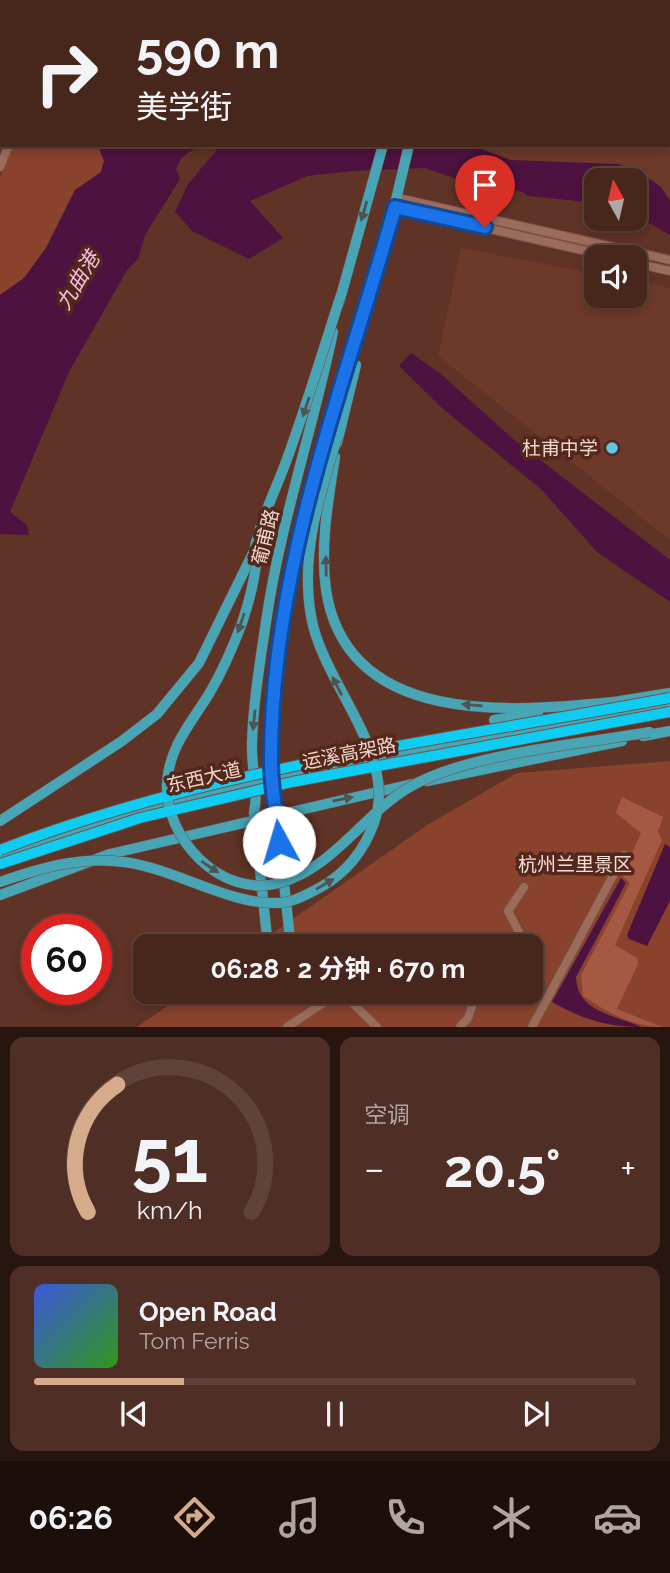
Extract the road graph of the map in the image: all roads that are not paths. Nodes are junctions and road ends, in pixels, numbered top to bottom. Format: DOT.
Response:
graph roads {
  1 [pos="8,147"];
  2 [pos="382,147"];
  3 [pos="410,147"];
  4 [pos="0,167"];
  5 [pos="397,202"];
  6 [pos="384,250"];
  7 [pos="584,250"];
  8 [pos="670,260"];
  9 [pos="647,266"];
  10 [pos="670,271"];
  11 [pos="341,295"];
  12 [pos="338,435"];
  13 [pos="255,549"];
  14 [pos="670,693"];
  15 [pos="670,698"];
  16 [pos="614,702"];
  17 [pos="670,705"];
  18 [pos="670,712"];
  19 [pos="494,720"];
  20 [pos="670,729"];
  21 [pos="272,780"];
  22 [pos="255,783"];
  23 [pos="277,816"];
  24 [pos="255,820"];
  25 [pos="0,821"];
  26 [pos="0,850"];
  27 [pos="624,855"];
  28 [pos="0,858"];
  29 [pos="0,864"];
  30 [pos="0,882"];
  31 [pos="524,887"];
  32 [pos="0,895"];
  33 [pos="267,934"];
  34 [pos="290,934"];
  35 [pos="518,934"];
  36 [pos="322,1004"];
  37 [pos="353,1004"];
  38 [pos="473,1004"];
  39 [pos="287,1027"];
  40 [pos="377,1027"];
  41 [pos="460,1027"];
  42 [pos="532,1027"];
  1 -- 4 [label="street"];
  2 -- 11 [label="main road, 葡甫路, one-way"];
  3 -- 5 [label="main road, 葡甫路"];
  5 -- 6 [label="main road, 葡甫路"];
  5 -- 7 [label="street"];
  5 -- 8 [label="street"];
  6 -- 12 [label="main road"];
  6 -- 21 [label="main road, 葡甫路"];
  9 -- 10 [label="street"];
  11 -- 13 [label="main road, one-way, bridge"];
  11 -- 22 [label="main road, 葡甫路, one-way"];
  16 -- 12 [label="main road, one-way, bridge"];
  30 -- 12 [label="main road, one-way, bridge"];
  13 -- 20 [label="main road, one-way, bridge"];
  13 -- 25 [label="main road"];
  14 -- 16 [label="main road, bridge"];
  15 -- 26 [label="highway, 运溪高架路, bridge"];
  16 -- 19 [label="main road"];
  17 -- 21 [label="main road, 东西大道"];
  18 -- 29 [label="highway, 运溪高架路, bridge"];
  23 -- 20 [label="main road, one-way"];
  21 -- 22 [label="main road, 东西大道"];
  21 -- 23 [label="main road, 葡甫路"];
  22 -- 24 [label="main road, 葡甫路"];
  22 -- 28 [label="main road, 东西大道"];
  23 -- 24 [label="main road"];
  23 -- 34 [label="main road, 葡甫路"];
  24 -- 32 [label="main road"];
  24 -- 33 [label="main road, 葡甫路"];
  27 -- 42 [label="street"];
  31 -- 35 [label="street"];
  36 -- 39 [label="street"];
  37 -- 40 [label="street"];
  38 -- 41 [label="street"];
}
